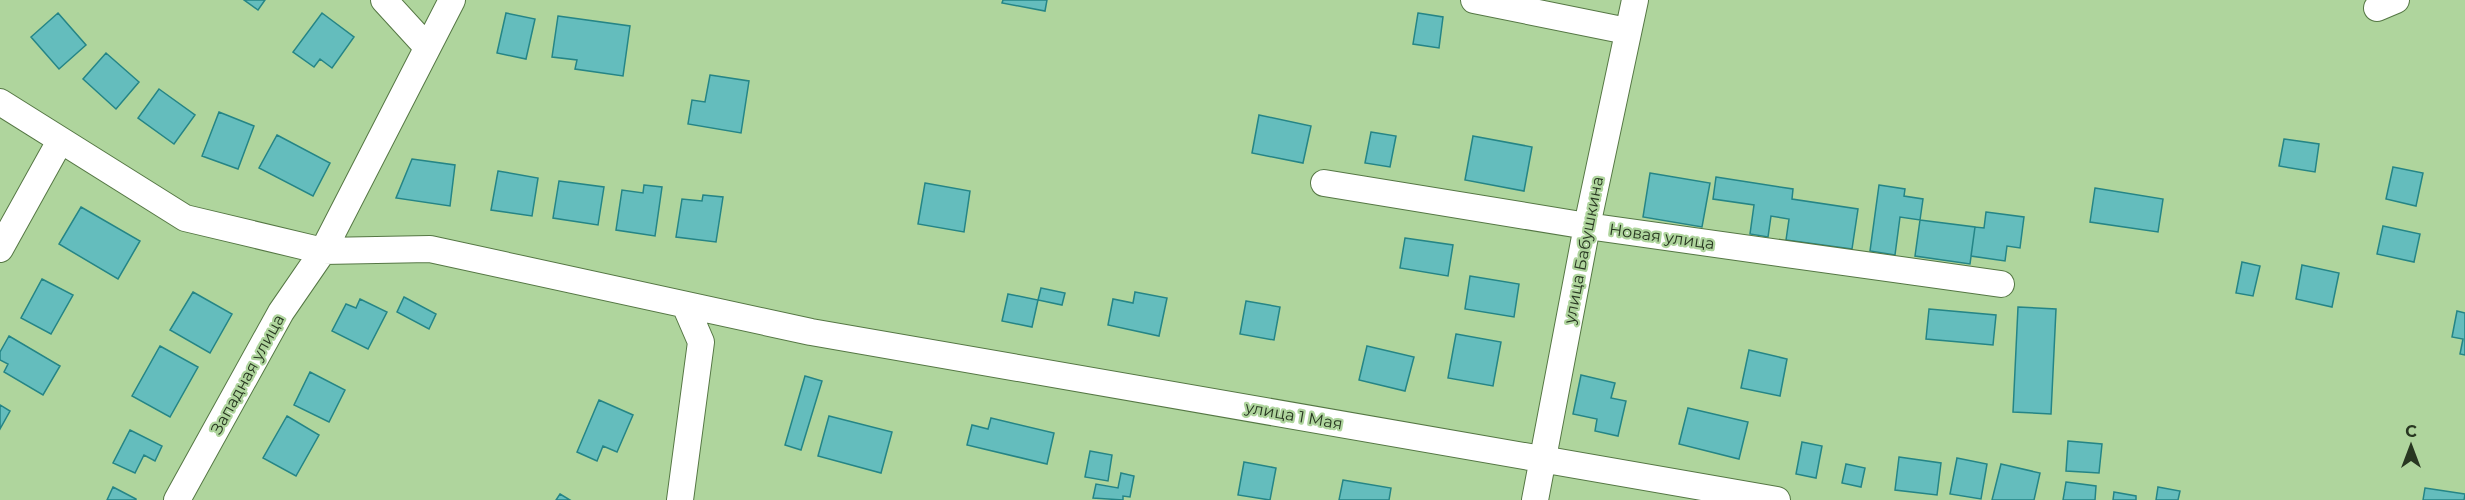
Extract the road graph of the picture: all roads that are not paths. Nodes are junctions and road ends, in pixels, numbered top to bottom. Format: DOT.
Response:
graph roads {
  1 [pos="384,0"];
  2 [pos="452,0"];
  3 [pos="1474,0"];
  4 [pos="1635,0"];
  5 [pos="1627,31"];
  6 [pos="427,47"];
  7 [pos="0,102"];
  8 [pos="60,141"];
  9 [pos="1324,183"];
  10 [pos="1587,226"];
  11 [pos="0,249"];
  12 [pos="323,250"];
  13 [pos="2001,284"];
  14 [pos="685,306"];
  15 [pos="1542,458"];
  16 [pos="177,500"];
  17 [pos="680,500"];
  18 [pos="1535,500"];
  19 [pos="1777,500"];
  1 -- 6 [label="street"];
  2 -- 6 [label="street, Западная улица"];
  3 -- 5 [label="street"];
  4 -- 5 [label="street, улица Бабушкина"];
  5 -- 10 [label="street, улица Бабушкина"];
  6 -- 12 [label="street, Западная улица"];
  7 -- 8 [label="street, улица 1 Мая"];
  8 -- 11 [label="street"];
  8 -- 12 [label="street, улица 1 Мая"];
  9 -- 10 [label="street, Новая улица"];
  10 -- 13 [label="street, Новая улица"];
  10 -- 15 [label="street, улица Бабушкина"];
  12 -- 14 [label="street, улица 1 Мая"];
  12 -- 16 [label="street, Западная улица"];
  14 -- 15 [label="street, улица 1 Мая"];
  14 -- 17 [label="street"];
  15 -- 18 [label="street, улица Бабушкина"];
  15 -- 19 [label="street, улица 1 Мая"];
}
